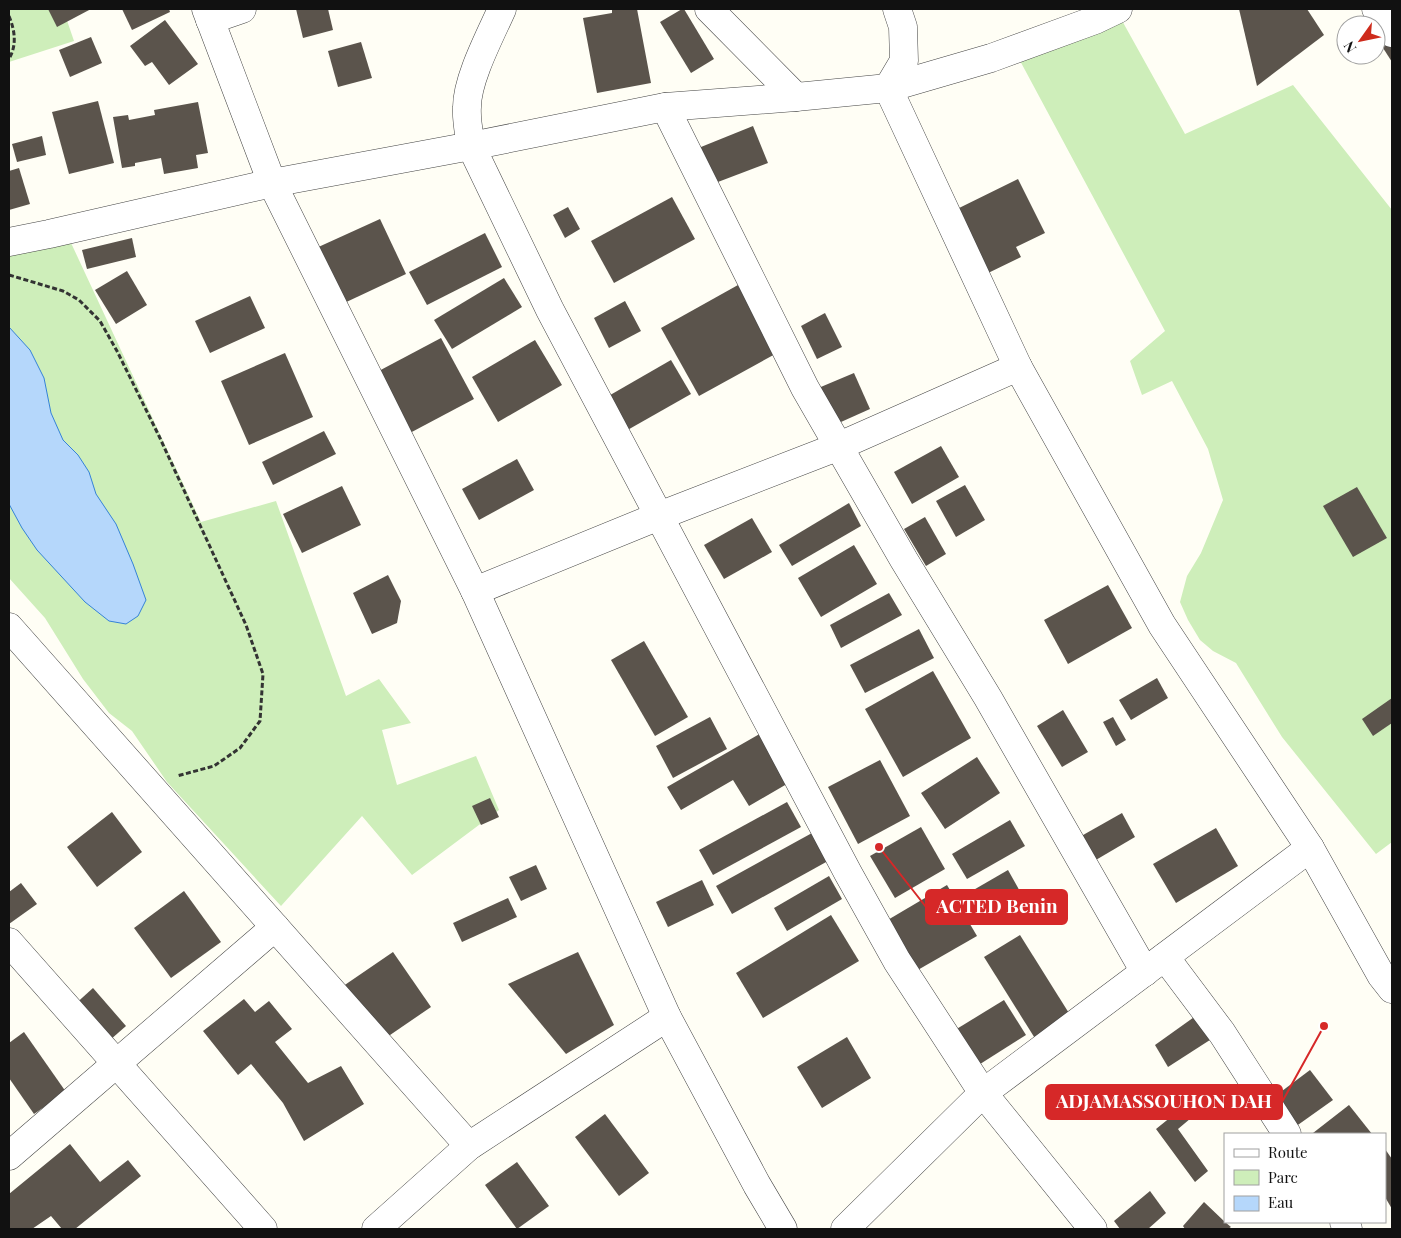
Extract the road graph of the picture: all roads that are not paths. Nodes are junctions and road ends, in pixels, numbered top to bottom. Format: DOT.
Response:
graph roads {
  1 [pos="242,9"];
  2 [pos="502,9"];
  3 [pos="709,9"];
  4 [pos="897,9"];
  5 [pos="1118,9"];
  6 [pos="1376,9"];
  7 [pos="208,15"];
  8 [pos="1392,33"];
  9 [pos="888,88"];
  10 [pos="796,97"];
  11 [pos="665,107"];
  12 [pos="471,146"];
  13 [pos="272,183"];
  14 [pos="9,242"];
  15 [pos="1018,367"];
  16 [pos="837,447"];
  17 [pos="659,516"];
  18 [pos="475,591"];
  19 [pos="9,627"];
  20 [pos="1310,848"];
  21 [pos="275,927"];
  22 [pos="9,942"];
  23 [pos="1155,964"];
  24 [pos="1392,989"];
  25 [pos="667,1017"];
  26 [pos="115,1064"];
  27 [pos="983,1093"];
  28 [pos="1286,1133"];
  29 [pos="469,1146"];
  30 [pos="9,1156"];
  31 [pos="263,1229"];
  32 [pos="376,1229"];
  33 [pos="783,1229"];
  34 [pos="845,1229"];
  35 [pos="1093,1229"];
  1 -- 7 [label="street"];
  2 -- 12 [label="street"];
  3 -- 10 [label="street"];
  4 -- 9 [label="street"];
  5 -- 9 [label="street"];
  6 -- 8 [label="street"];
  7 -- 13 [label="street"];
  9 -- 10 [label="street"];
  9 -- 15 [label="street"];
  10 -- 11 [label="street"];
  11 -- 12 [label="street"];
  11 -- 16 [label="street"];
  12 -- 13 [label="street"];
  12 -- 17 [label="street"];
  13 -- 14 [label="street"];
  13 -- 18 [label="street"];
  15 -- 16 [label="street"];
  15 -- 20 [label="street"];
  16 -- 17 [label="street"];
  16 -- 23 [label="street"];
  17 -- 18 [label="street"];
  17 -- 27 [label="street"];
  18 -- 25 [label="street"];
  19 -- 21 [label="street"];
  20 -- 23 [label="street"];
  20 -- 24 [label="street"];
  21 -- 26 [label="street"];
  21 -- 29 [label="street"];
  22 -- 26 [label="street"];
  23 -- 27 [label="street"];
  23 -- 28 [label="street"];
  25 -- 29 [label="street"];
  25 -- 33 [label="street"];
  26 -- 30 [label="street"];
  26 -- 31 [label="street"];
  27 -- 34 [label="street"];
  27 -- 35 [label="street"];
  29 -- 32 [label="street"];
}
